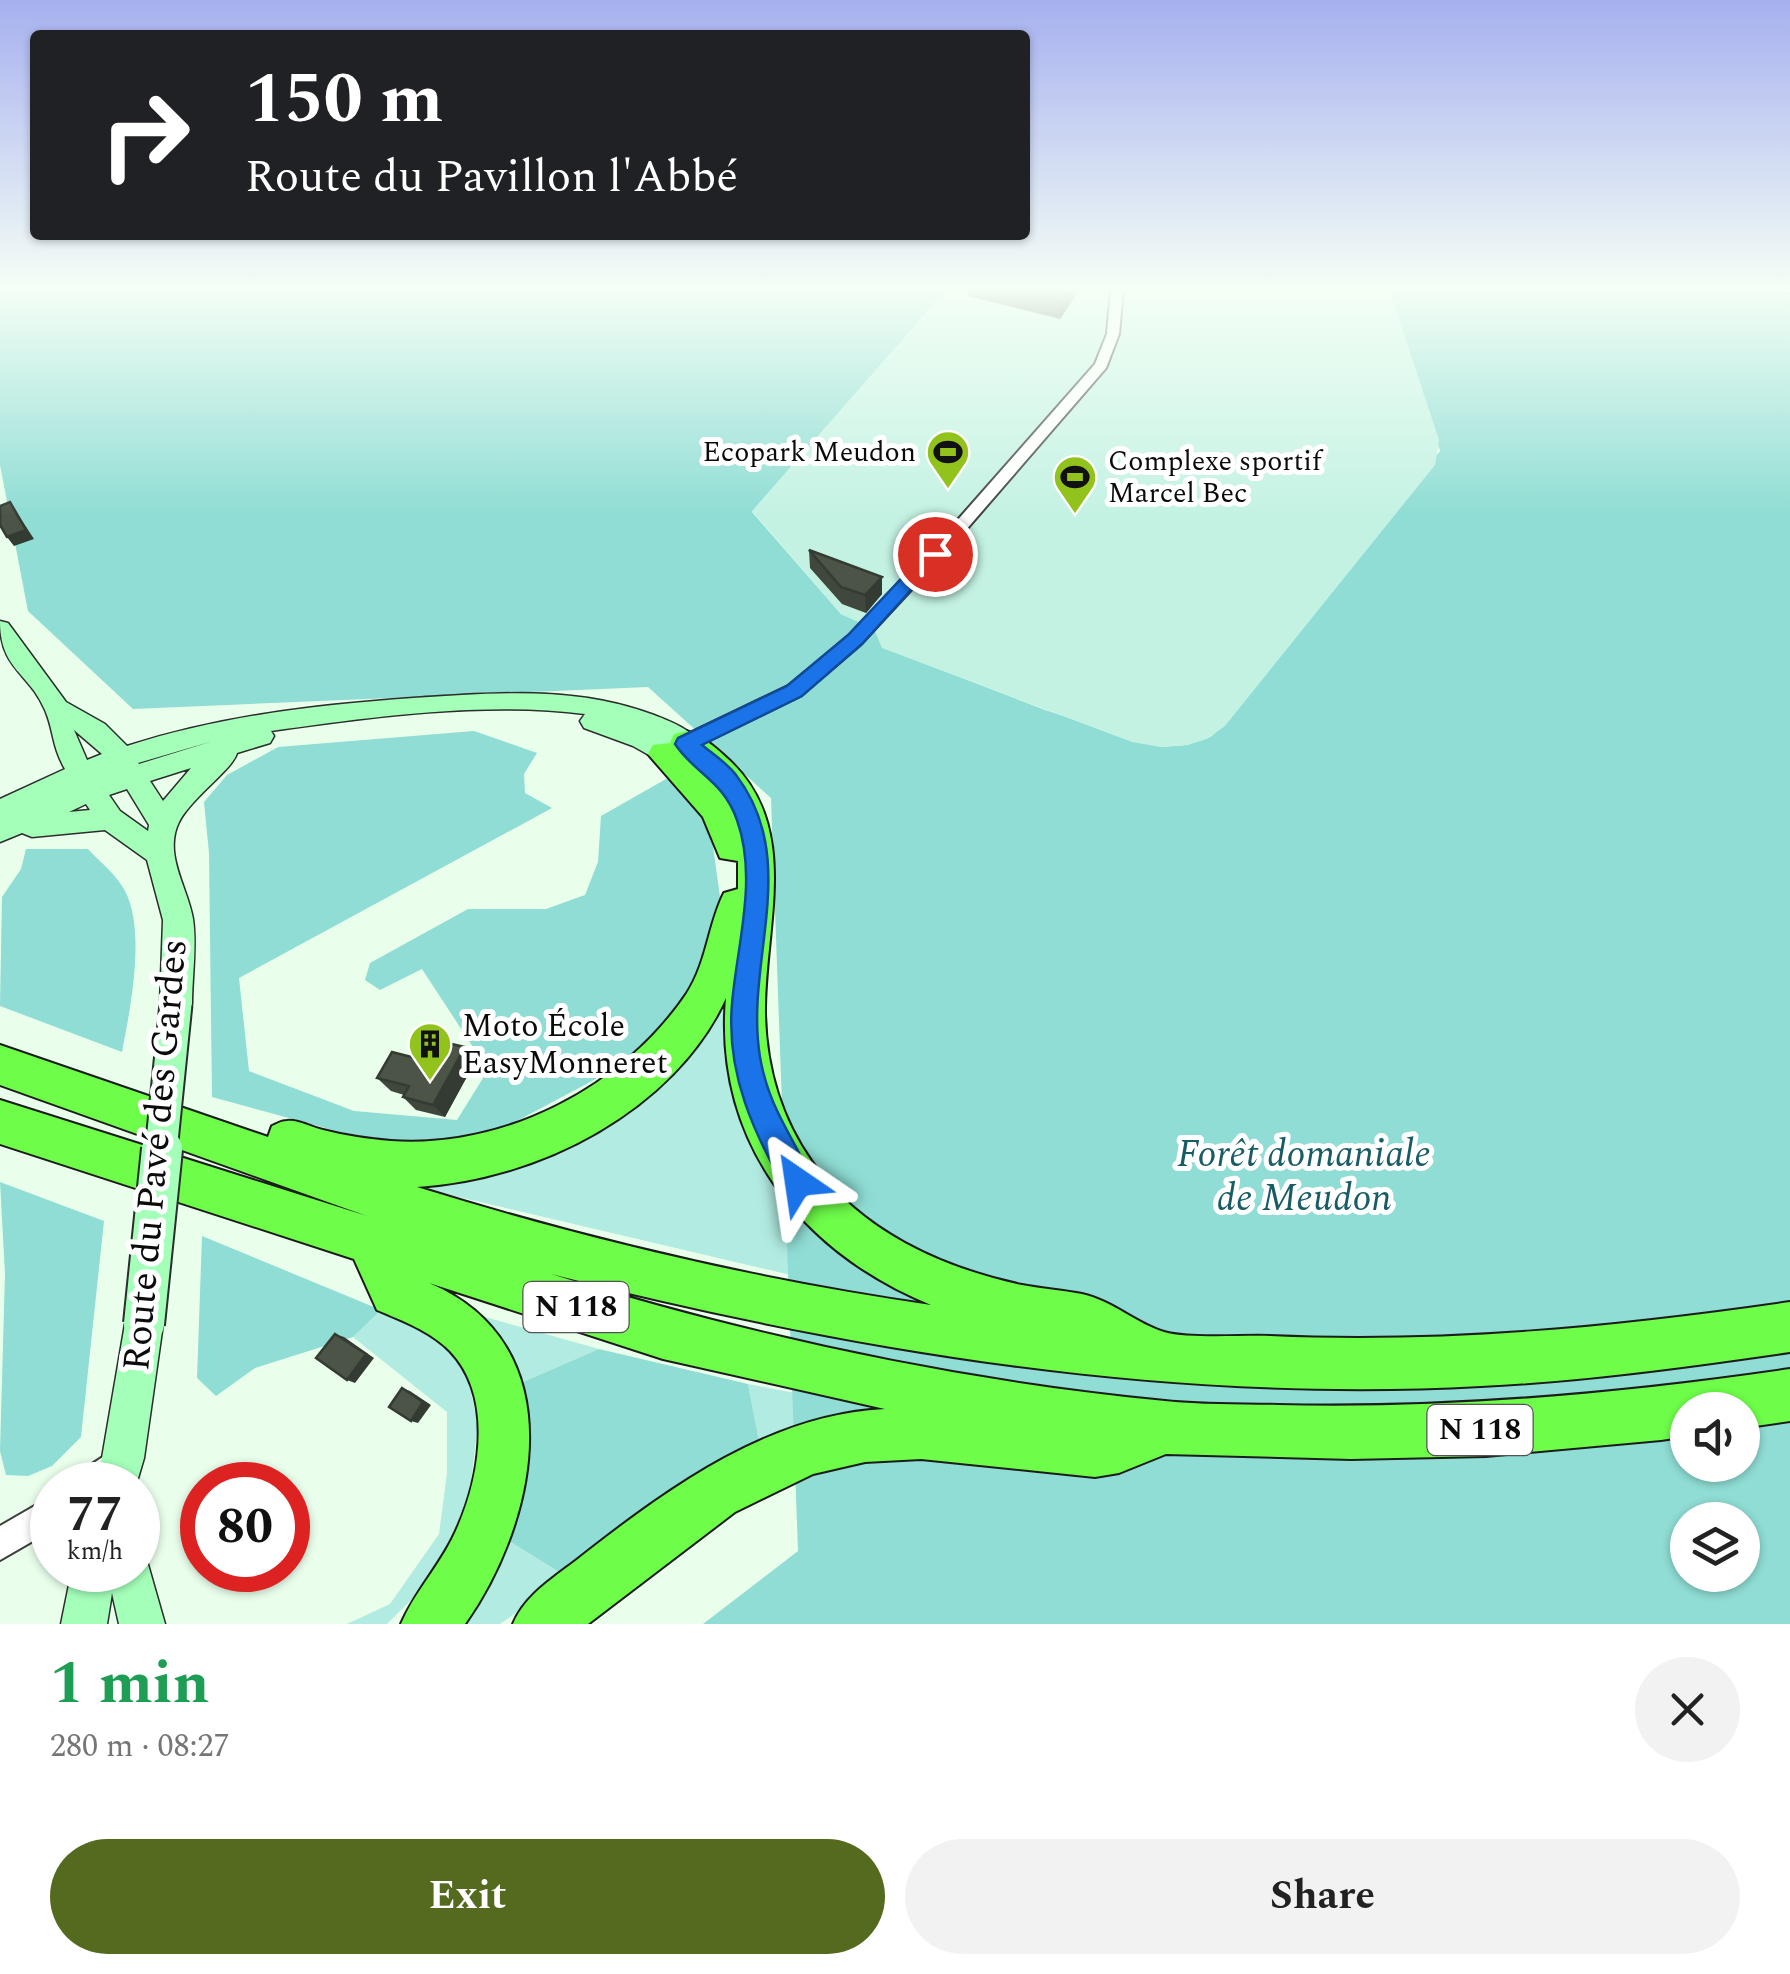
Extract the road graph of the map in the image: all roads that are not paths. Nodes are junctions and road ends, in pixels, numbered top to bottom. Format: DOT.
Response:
graph roads {
  1 [pos="1101,365"];
  2 [pos="0,629"];
  3 [pos="57,708"];
  4 [pos="248,740"];
  5 [pos="675,749"];
  6 [pos="127,766"];
  7 [pos="84,780"];
  8 [pos="0,811"];
  9 [pos="110,819"];
  10 [pos="163,824"];
  11 [pos="0,832"];
  12 [pos="159,854"];
  13 [pos="0,1065"];
  14 [pos="0,1122"];
  15 [pos="196,1132"];
  16 [pos="372,1244"];
  17 [pos="1790,1327"];
  18 [pos="1161,1356"];
  19 [pos="1790,1395"];
  20 [pos="1168,1428"];
  21 [pos="124,1462"];
  22 [pos="30,1526"];
  23 [pos="0,1544"];
  24 [pos="90,1592"];
  25 [pos="134,1592"];
  26 [pos="84,1624"];
  27 [pos="142,1624"];
  28 [pos="430,1624"];
  29 [pos="542,1624"];
  1 -- 5 [label="street"];
  2 -- 3 [label="street"];
  3 -- 6 [label="street"];
  3 -- 7 [label="street"];
  4 -- 5 [label="street"];
  4 -- 6 [label="street"];
  4 -- 10 [label="street"];
  5 -- 6 [label="street"];
  5 -- 15 [label="highway"];
  5 -- 18 [label="highway"];
  6 -- 7 [label="street"];
  6 -- 10 [label="street"];
  7 -- 8 [label="street"];
  7 -- 9 [label="street"];
  7 -- 11 [label="street"];
  9 -- 11 [label="street"];
  9 -- 12 [label="street"];
  10 -- 12 [label="street, Route du Pavé des Gardes"];
  12 -- 21 [label="street, Route du Pavé des Gardes, bridge"];
  13 -- 15 [label="highway, N 118"];
  14 -- 16 [label="highway, N 118"];
  15 -- 18 [label="highway, N 118"];
  16 -- 20 [label="highway, N 118"];
  16 -- 28 [label="highway"];
  17 -- 18 [label="highway, N 118"];
  19 -- 20 [label="highway, N 118"];
  20 -- 29 [label="highway"];
  22 -- 23 [label="street"];
  24 -- 26 [label="street"];
  25 -- 27 [label="street"];
}
